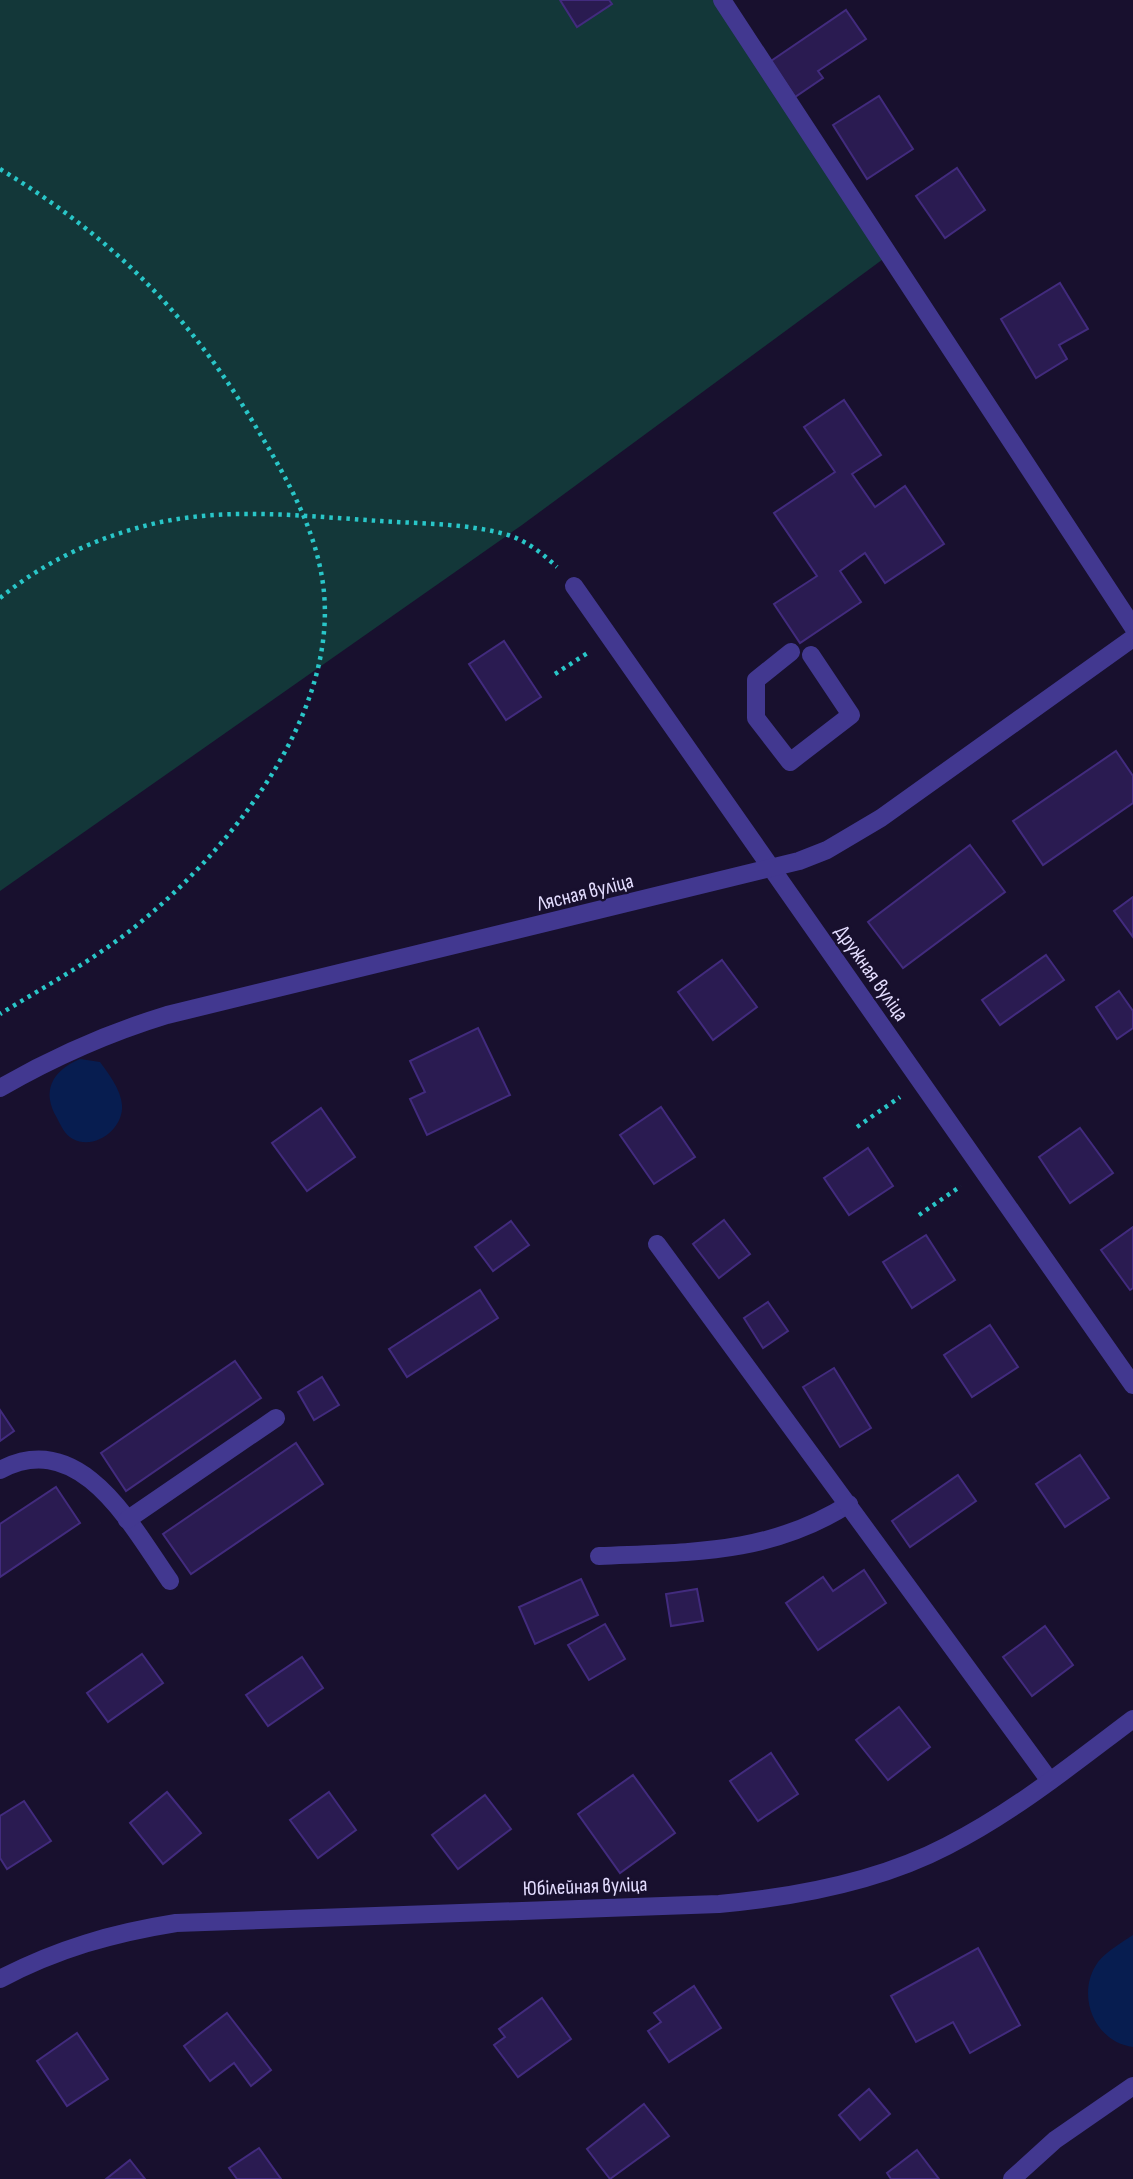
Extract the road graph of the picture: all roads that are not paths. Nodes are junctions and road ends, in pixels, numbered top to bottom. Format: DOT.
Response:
graph roads {
  1 [pos="722,0"];
  2 [pos="573,586"];
  3 [pos="1133,627"];
  4 [pos="1133,638"];
  5 [pos="791,652"];
  6 [pos="811,655"];
  7 [pos="773,870"];
  8 [pos="0,1088"];
  9 [pos="657,1244"];
  10 [pos="1133,1385"];
  11 [pos="276,1418"];
  12 [pos="0,1470"];
  13 [pos="849,1504"];
  14 [pos="127,1520"];
  15 [pos="599,1556"];
  16 [pos="170,1581"];
  17 [pos="1133,1719"];
  18 [pos="1050,1781"];
  19 [pos="0,1979"];
  20 [pos="1133,2086"];
  21 [pos="1012,2179"];
  1 -- 3 [label="street"];
  2 -- 7 [label="street, Дружная вуліца"];
  4 -- 7 [label="street, Лясная вуліца"];
  5 -- 6 [label="street"];
  7 -- 8 [label="street, Лясная вуліца"];
  7 -- 10 [label="street, Дружная вуліца"];
  9 -- 13 [label="street"];
  11 -- 14 [label="street"];
  12 -- 14 [label="street"];
  13 -- 15 [label="street"];
  13 -- 18 [label="street"];
  14 -- 16 [label="street"];
  17 -- 18 [label="street, Юбілейная вуліца"];
  18 -- 19 [label="street, Юбілейная вуліца"];
  20 -- 21 [label="street"];
}
